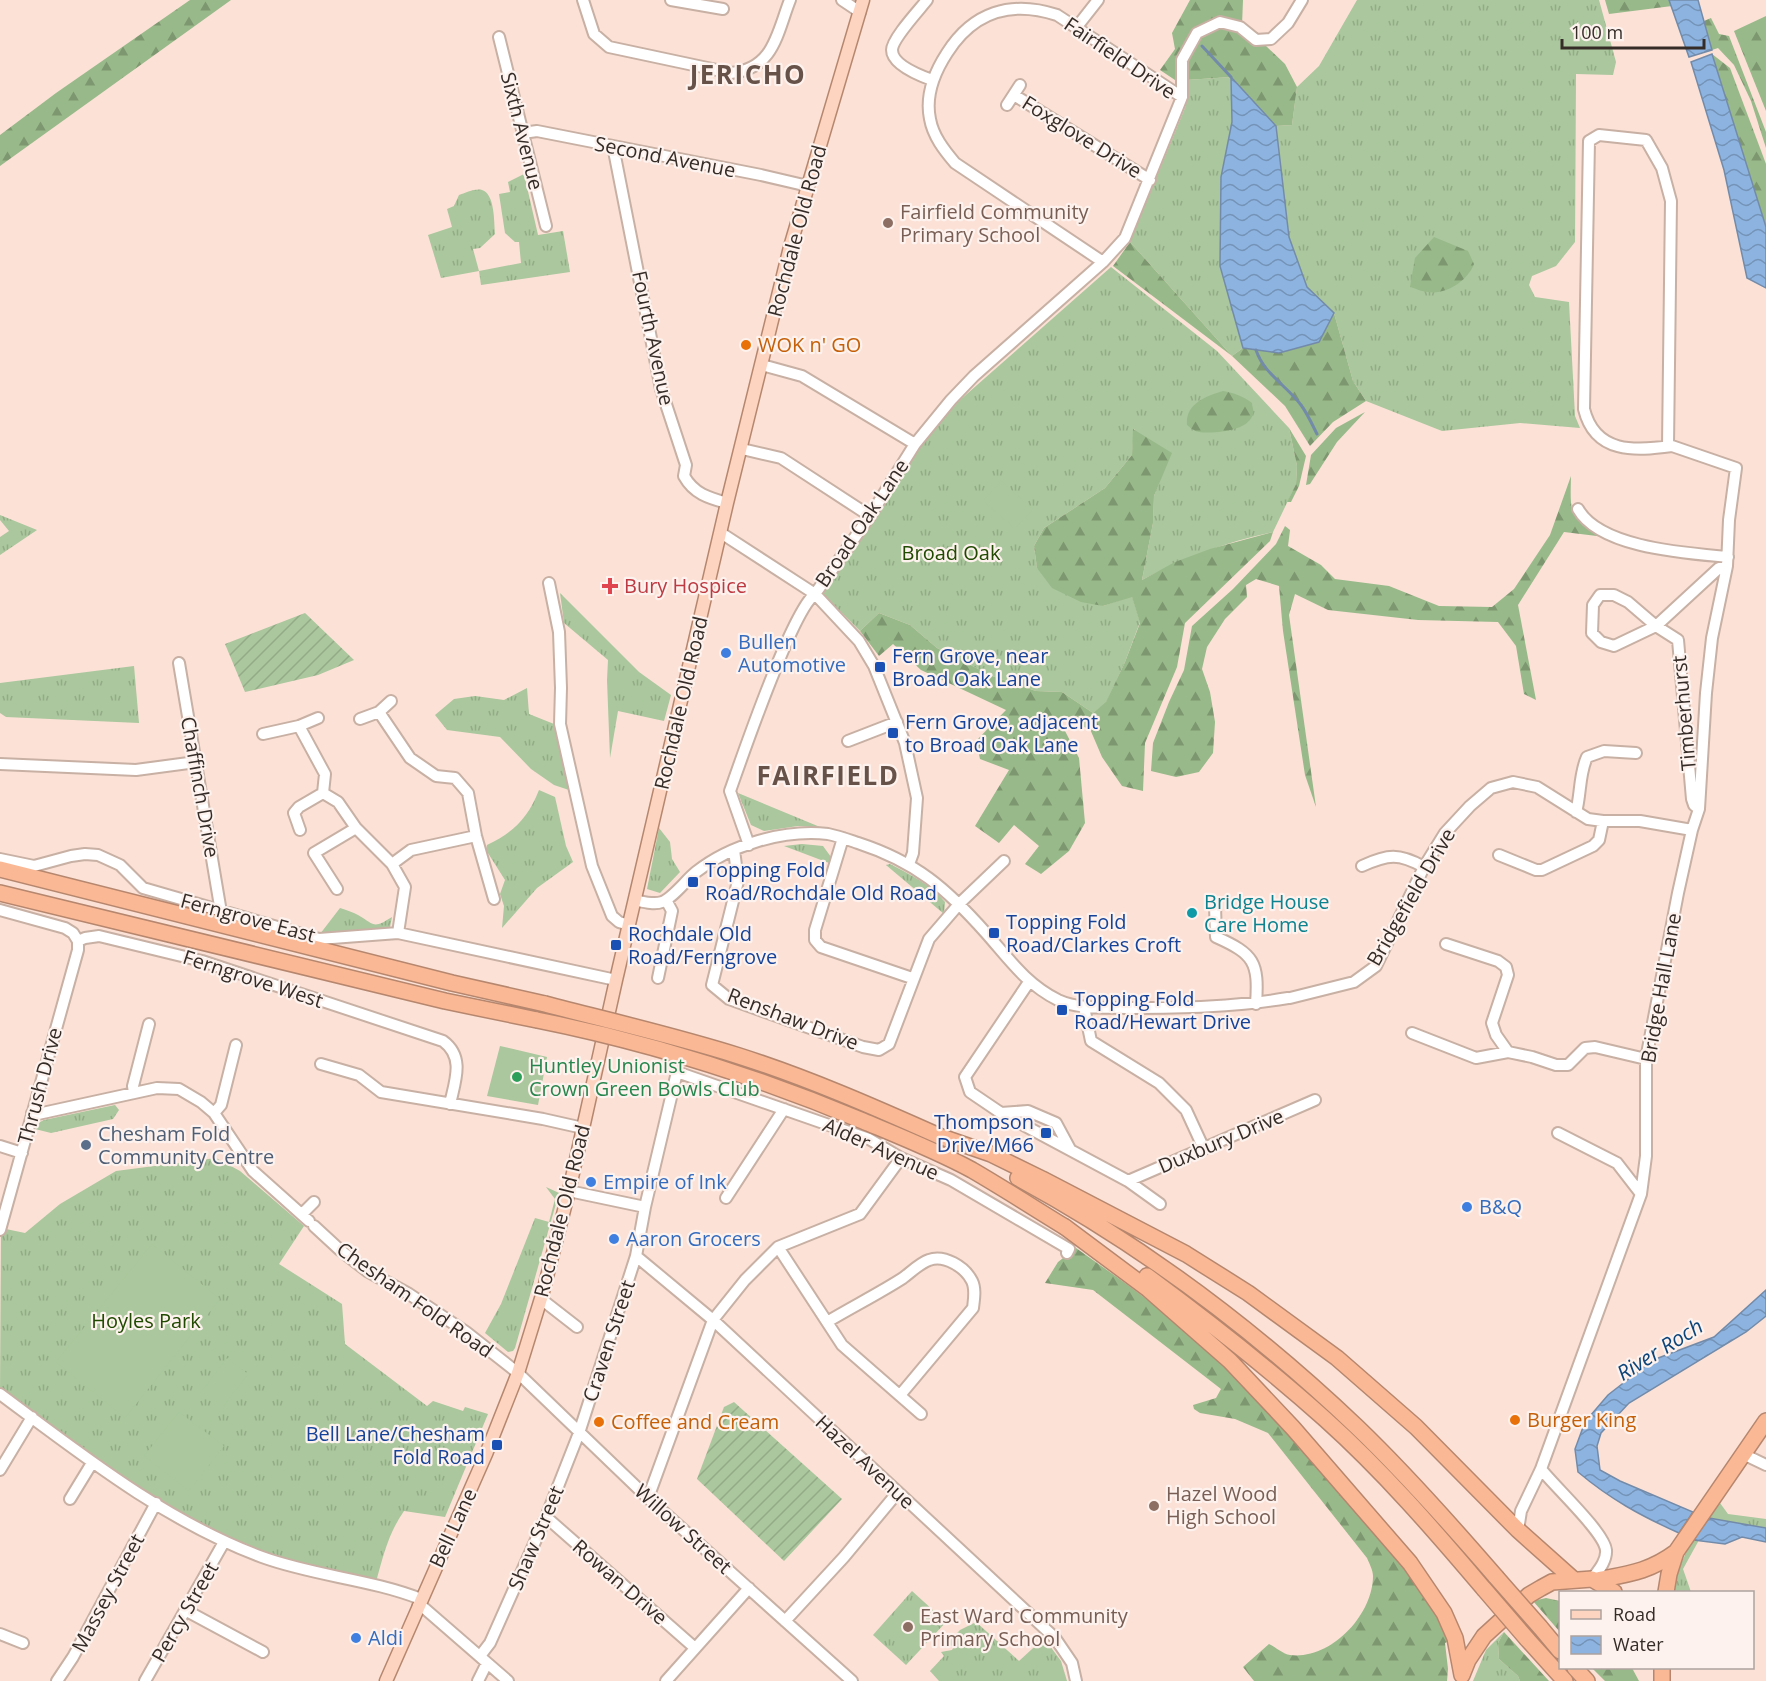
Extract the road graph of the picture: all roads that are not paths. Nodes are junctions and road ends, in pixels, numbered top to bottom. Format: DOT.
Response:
graph roads {
  1 [pos="583,0"];
  2 [pos="671,0"];
  3 [pos="790,0"];
  4 [pos="842,0"];
  5 [pos="927,0"];
  6 [pos="1098,0"];
  7 [pos="1302,0"];
  8 [pos="1020,2"];
  9 [pos="862,6"];
  10 [pos="723,9"];
  11 [pos="1077,28"];
  12 [pos="499,37"];
  13 [pos="932,80"];
  14 [pos="1182,97"];
  15 [pos="1007,105"];
  16 [pos="523,133"];
  17 [pos="613,146"];
  18 [pos="1150,180"];
  19 [pos="808,186"];
  20 [pos="546,226"];
  21 [pos="1103,262"];
  22 [pos="762,364"];
  23 [pos="915,444"];
  24 [pos="1668,446"];
  25 [pos="742,449"];
  26 [pos="728,503"];
  27 [pos="1578,509"];
  28 [pos="870,516"];
  29 [pos="721,533"];
  30 [pos="1727,562"];
  31 [pos="549,583"];
  32 [pos="815,594"];
  33 [pos="1656,626"];
  34 [pos="178,663"];
  35 [pos="391,701"];
  36 [pos="379,712"];
  37 [pos="318,718"];
  38 [pos="360,719"];
  39 [pos="897,722"];
  40 [pos="299,726"];
  41 [pos="263,735"];
  42 [pos="848,741"];
  43 [pos="1636,753"];
  44 [pos="196,762"];
  45 [pos="0,764"];
  46 [pos="323,793"];
  47 [pos="1699,809"];
  48 [pos="1576,812"];
  49 [pos="1603,821"];
  50 [pos="356,828"];
  51 [pos="300,830"];
  52 [pos="1692,830"];
  53 [pos="476,836"];
  54 [pos="843,838"];
  55 [pos="749,845"];
  56 [pos="734,850"];
  57 [pos="1499,855"];
  58 [pos="0,859"];
  59 [pos="1004,861"];
  60 [pos="392,864"];
  61 [pos="909,864"];
  62 [pos="1362,866"];
  63 [pos="1424,867"];
  64 [pos="0,869"];
  65 [pos="337,890"];
  66 [pos="0,893"];
  67 [pos="494,899"];
  68 [pos="635,900"];
  69 [pos="666,900"];
  70 [pos="960,903"];
  71 [pos="1215,906"];
  72 [pos="0,910"];
  73 [pos="221,912"];
  74 [pos="628,925"];
  75 [pos="398,933"];
  76 [pos="78,942"];
  77 [pos="1446,944"];
  78 [pos="658,978"];
  79 [pos="912,978"];
  80 [pos="616,980"];
  81 [pos="1029,982"];
  82 [pos="1256,1004"];
  83 [pos="1084,1007"];
  84 [pos="149,1024"];
  85 [pos="1412,1033"];
  86 [pos="236,1045"];
  87 [pos="1508,1052"];
  88 [pos="1646,1059"];
  89 [pos="321,1064"];
  90 [pos="677,1072"];
  91 [pos="134,1094"];
  92 [pos="1315,1100"];
  93 [pos="450,1104"];
  94 [pos="784,1109"];
  95 [pos="32,1113"];
  96 [pos="214,1113"];
  97 [pos="1001,1113"];
  98 [pos="583,1128"];
  99 [pos="1558,1134"];
  100 [pos="939,1136"];
  101 [pos="0,1146"];
  102 [pos="1070,1149"];
  103 [pos="1204,1149"];
  104 [pos="22,1153"];
  105 [pos="901,1158"];
  106 [pos="1128,1181"];
  107 [pos="569,1191"];
  108 [pos="1641,1194"];
  109 [pos="726,1198"];
  110 [pos="314,1202"];
  111 [pos="1160,1204"];
  112 [pos="645,1207"];
  113 [pos="308,1220"];
  114 [pos="1065,1227"];
  115 [pos="0,1230"];
  116 [pos="778,1246"];
  117 [pos="1067,1253"];
  118 [pos="636,1256"];
  119 [pos="541,1299"];
  120 [pos="712,1320"];
  121 [pos="827,1322"];
  122 [pos="577,1327"];
  123 [pos="518,1373"];
  124 [pos="0,1394"];
  125 [pos="901,1394"];
  126 [pos="921,1414"];
  127 [pos="32,1417"];
  128 [pos="1766,1421"];
  129 [pos="579,1433"];
  130 [pos="1743,1454"];
  131 [pos="92,1463"];
  132 [pos="1766,1465"];
  133 [pos="1541,1469"];
  134 [pos="0,1470"];
  135 [pos="898,1492"];
  136 [pos="648,1497"];
  137 [pos="70,1499"];
  138 [pos="156,1503"];
  139 [pos="546,1517"];
  140 [pos="1518,1530"];
  141 [pos="224,1542"];
  142 [pos="1676,1552"];
  143 [pos="1573,1579"];
  144 [pos="1595,1580"];
  145 [pos="749,1588"];
  146 [pos="1611,1591"];
  147 [pos="1666,1591"];
  148 [pos="419,1602"];
  149 [pos="185,1610"];
  150 [pos="785,1622"];
  151 [pos="0,1634"];
  152 [pos="23,1643"];
  153 [pos="694,1648"];
  154 [pos="1559,1650"];
  155 [pos="263,1652"];
  156 [pos="483,1660"];
  157 [pos="1576,1669"];
  158 [pos="1462,1678"];
  159 [pos="151,1679"];
  160 [pos="669,1680"];
  161 [pos="57,1681"];
  162 [pos="386,1681"];
  163 [pos="478,1681"];
  164 [pos="508,1681"];
  165 [pos="852,1681"];
  166 [pos="1076,1681"];
  167 [pos="1565,1681"];
  168 [pos="1587,1681"];
  1 -- 3 [label="street"];
  2 -- 10 [label="street"];
  4 -- 9 [label="street"];
  5 -- 13 [label="street"];
  6 -- 11 [label="street"];
  7 -- 14 [label="street"];
  8 -- 11 [label="street, Fairfield Drive"];
  8 -- 13 [label="street, Fairfield Drive"];
  9 -- 19 [label="main road, Rochdale Old Road"];
  11 -- 14 [label="street, Fairfield Drive"];
  12 -- 16 [label="street, Sixth Avenue"];
  13 -- 21 [label="street, Fairfield Drive"];
  14 -- 18 [label="street, Fairfield Drive"];
  15 -- 18 [label="street, Foxglove Drive"];
  16 -- 17 [label="street, Second Avenue"];
  16 -- 20 [label="street, Sixth Avenue"];
  17 -- 19 [label="street, Second Avenue"];
  17 -- 26 [label="street, Fourth Avenue"];
  18 -- 21 [label="street, Fairfield Drive"];
  19 -- 22 [label="main road, Rochdale Old Road"];
  21 -- 23 [label="street, Broad Oak Lane"];
  22 -- 23 [label="street"];
  22 -- 25 [label="main road, Rochdale Old Road"];
  23 -- 28 [label="street, Broad Oak Lane"];
  24 -- 24 [label="street"];
  24 -- 30 [label="street, Bridge Hall Lane"];
  25 -- 26 [label="main road, Rochdale Old Road"];
  25 -- 28 [label="street"];
  26 -- 29 [label="main road, Rochdale Old Road"];
  27 -- 30 [label="street"];
  28 -- 32 [label="street, Broad Oak Lane"];
  29 -- 32 [label="street"];
  29 -- 68 [label="main road, Rochdale Old Road"];
  30 -- 33 [label="street, Timberhurst"];
  30 -- 47 [label="street, Bridge Hall Lane"];
  31 -- 74 [label="street"];
  32 -- 39 [label="street"];
  32 -- 55 [label="street, Broad Oak Lane"];
  33 -- 33 [label="street, Timberhurst"];
  33 -- 47 [label="street, Timberhurst"];
  34 -- 44 [label="street, Chaffinch Drive"];
  35 -- 36 [label="street"];
  36 -- 38 [label="street"];
  36 -- 53 [label="street"];
  37 -- 40 [label="street"];
  39 -- 42 [label="street"];
  39 -- 61 [label="street"];
  40 -- 41 [label="street"];
  40 -- 46 [label="street"];
  43 -- 48 [label="street"];
  44 -- 45 [label="street"];
  44 -- 73 [label="street, Chaffinch Drive"];
  46 -- 50 [label="street"];
  46 -- 51 [label="street"];
  47 -- 52 [label="street, Bridge Hall Lane"];
  48 -- 49 [label="street, Bridgefield Drive"];
  48 -- 63 [label="street, Bridgefield Drive"];
  49 -- 52 [label="street, Bridgefield Drive"];
  49 -- 57 [label="street"];
  50 -- 60 [label="street"];
  50 -- 65 [label="street"];
  52 -- 88 [label="street, Bridge Hall Lane"];
  53 -- 60 [label="street"];
  53 -- 67 [label="street"];
  54 -- 55 [label="street, Bridgefield Drive"];
  54 -- 61 [label="street, Bridgefield Drive"];
  54 -- 79 [label="street"];
  55 -- 56 [label="street, Bridgefield Drive"];
  56 -- 69 [label="street, Bridgefield Drive"];
  56 -- 79 [label="street, Renshaw Drive"];
  58 -- 73 [label="street, Ferngrove East"];
  59 -- 70 [label="street, Renshaw Drive"];
  60 -- 75 [label="street"];
  61 -- 70 [label="street, Bridgefield Drive"];
  62 -- 63 [label="street"];
  63 -- 82 [label="street, Bridgefield Drive"];
  64 -- 100 [label="highway, bridge"];
  66 -- 114 [label="highway, bridge"];
  68 -- 69 [label="street"];
  68 -- 74 [label="main road, Rochdale Old Road"];
  69 -- 78 [label="street"];
  70 -- 79 [label="street, Renshaw Drive"];
  70 -- 81 [label="street, Bridgefield Drive"];
  71 -- 82 [label="street"];
  72 -- 76 [label="street"];
  73 -- 75 [label="street, Ferngrove East"];
  74 -- 80 [label="main road, Rochdale Old Road"];
  75 -- 80 [label="street, Ferngrove East"];
  76 -- 93 [label="street, Ferngrove West"];
  76 -- 95 [label="street, Thrush Drive"];
  77 -- 87 [label="street"];
  80 -- 98 [label="main road, Rochdale Old Road"];
  81 -- 83 [label="street, Bridgefield Drive"];
  81 -- 97 [label="street"];
  82 -- 83 [label="street, Bridgefield Drive"];
  83 -- 103 [label="street"];
  84 -- 91 [label="street"];
  85 -- 87 [label="street"];
  86 -- 96 [label="street"];
  87 -- 88 [label="street"];
  88 -- 108 [label="street, Bridge Hall Lane"];
  89 -- 93 [label="street"];
  90 -- 94 [label="street, Alder Avenue"];
  90 -- 112 [label="street, Craven Street"];
  91 -- 95 [label="street, Chesham Fold Road"];
  91 -- 96 [label="street, Chesham Fold Road"];
  92 -- 103 [label="street, Duxbury Drive"];
  93 -- 98 [label="street"];
  94 -- 105 [label="street, Alder Avenue"];
  94 -- 109 [label="street"];
  95 -- 104 [label="street, Thrush Drive"];
  96 -- 113 [label="street, Chesham Fold Road"];
  97 -- 102 [label="street"];
  97 -- 102 [label="street"];
  98 -- 107 [label="main road, Rochdale Old Road"];
  99 -- 108 [label="street"];
  100 -- 140 [label="highway"];
  100 -- 154 [label="highway, bridge"];
  101 -- 104 [label="street"];
  102 -- 106 [label="street"];
  103 -- 106 [label="street, Duxbury Drive"];
  104 -- 115 [label="street, Thrush Drive"];
  105 -- 116 [label="street"];
  105 -- 117 [label="street, Alder Avenue"];
  106 -- 111 [label="street"];
  107 -- 112 [label="street"];
  107 -- 119 [label="main road, Rochdale Old Road"];
  108 -- 133 [label="street, Bridge Hall Lane"];
  110 -- 113 [label="street"];
  112 -- 118 [label="street, Craven Street"];
  113 -- 123 [label="street, Chesham Fold Road"];
  114 -- 158 [label="highway"];
  114 -- 167 [label="highway, bridge"];
  116 -- 120 [label="street"];
  116 -- 121 [label="street"];
  118 -- 120 [label="street, Hazel Avenue"];
  118 -- 129 [label="street, Craven Street"];
  119 -- 122 [label="street"];
  119 -- 123 [label="main road, Rochdale Old Road"];
  120 -- 135 [label="street, Hazel Avenue"];
  120 -- 136 [label="street"];
  121 -- 125 [label="street"];
  121 -- 125 [label="street"];
  123 -- 129 [label="street, Willow Street"];
  123 -- 148 [label="main road, Bell Lane"];
  124 -- 127 [label="street"];
  125 -- 126 [label="street"];
  127 -- 131 [label="street"];
  127 -- 134 [label="street"];
  128 -- 130 [label="highway"];
  129 -- 136 [label="street, Willow Street"];
  129 -- 139 [label="street, Shaw Street"];
  130 -- 132 [label="street"];
  130 -- 142 [label="highway"];
  131 -- 137 [label="street"];
  131 -- 138 [label="street"];
  133 -- 140 [label="street, Bridge Hall Lane"];
  133 -- 144 [label="street"];
  135 -- 150 [label="street"];
  135 -- 166 [label="street, Hazel Avenue"];
  136 -- 145 [label="street, Willow Street"];
  138 -- 141 [label="street"];
  138 -- 161 [label="street, Massey Street"];
  139 -- 153 [label="street, Rowan Drive"];
  139 -- 156 [label="street, Shaw Street"];
  140 -- 143 [label="highway"];
  141 -- 148 [label="street"];
  141 -- 149 [label="street, Percy Street"];
  142 -- 144 [label="highway"];
  142 -- 147 [label="highway"];
  143 -- 144 [label="highway"];
  143 -- 158 [label="highway"];
  144 -- 146 [label="highway"];
  145 -- 150 [label="street, Willow Street"];
  145 -- 153 [label="street"];
  148 -- 156 [label="street"];
  148 -- 162 [label="main road, Bell Lane"];
  149 -- 155 [label="street"];
  149 -- 159 [label="street, Percy Street"];
  150 -- 165 [label="street, Willow Street"];
  151 -- 152 [label="street"];
  153 -- 160 [label="street"];
  156 -- 163 [label="street"];
  156 -- 164 [label="street"];
  157 -- 168 [label="highway"];
}
